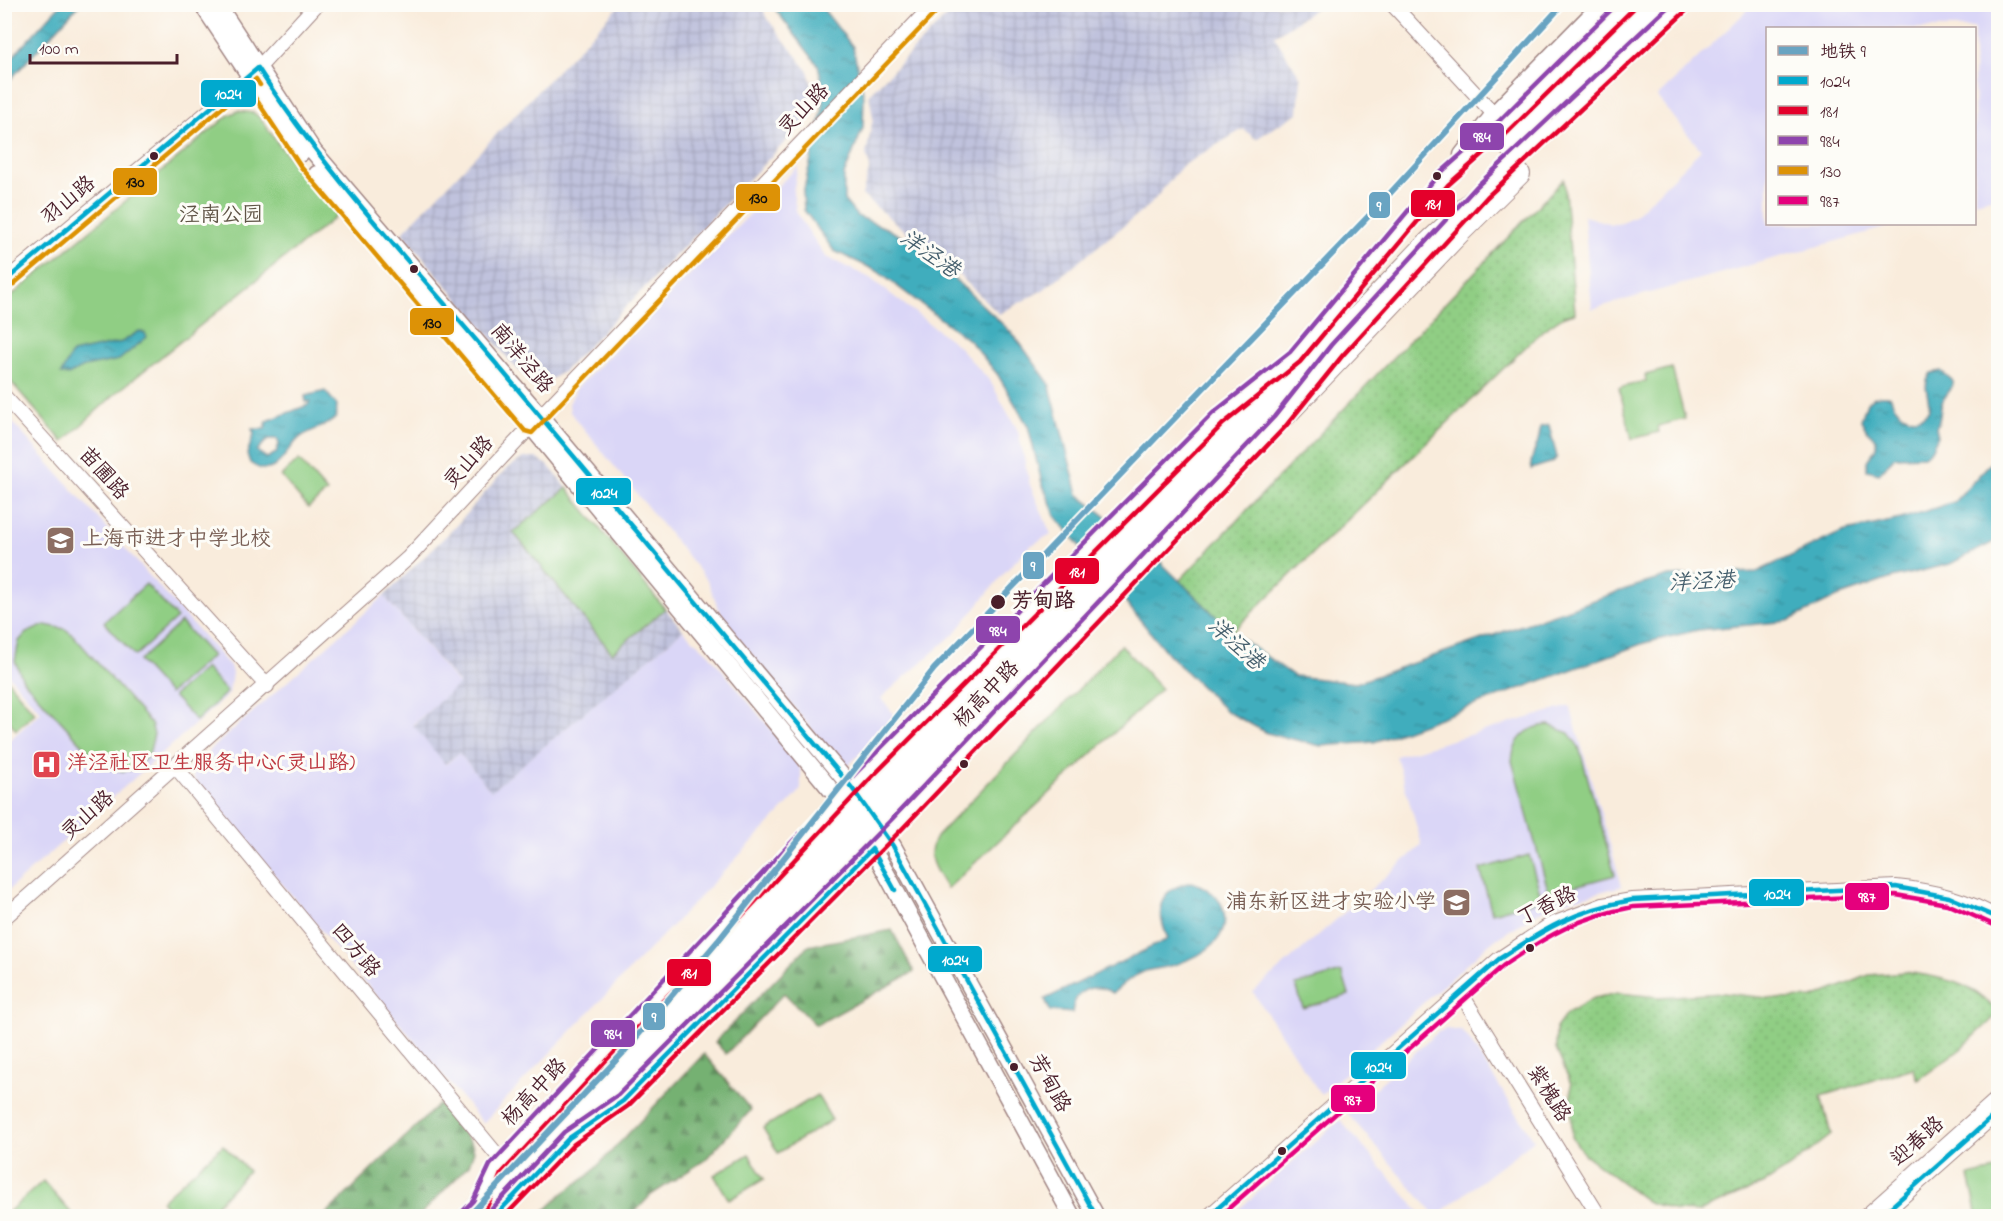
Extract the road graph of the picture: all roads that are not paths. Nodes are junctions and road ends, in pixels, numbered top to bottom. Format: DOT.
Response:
graph roads {
  1 [pos="202,4"];
  2 [pos="217,4"];
  3 [pos="316,4"];
  4 [pos="1392,4"];
  5 [pos="1602,4"];
  6 [pos="1628,4"];
  7 [pos="1657,4"];
  8 [pos="1683,4"];
  9 [pos="1694,4"];
  10 [pos="930,9"];
  11 [pos="254,72"];
  12 [pos="1494,114"];
  13 [pos="1443,180"];
  14 [pos="1482,192"];
  15 [pos="1427,243"];
  16 [pos="4,282"];
  17 [pos="1294,357"];
  18 [pos="4,396"];
  19 [pos="535,421"];
  20 [pos="1280,422"];
  21 [pos="1183,488"];
  22 [pos="267,686"];
  23 [pos="176,766"];
  24 [pos="852,788"];
  25 [pos="841,802"];
  26 [pos="886,835"];
  27 [pos="868,853"];
  28 [pos="4,918"];
  29 [pos="1998,918"];
  30 [pos="1462,994"];
  31 [pos="687,1001"];
  32 [pos="1998,1098"];
  33 [pos="1998,1112"];
  34 [pos="569,1138"];
  35 [pos="503,1162"];
  36 [pos="473,1211"];
  37 [pos="495,1216"];
  38 [pos="1072,1216"];
  39 [pos="1096,1216"];
  40 [pos="1209,1216"];
  41 [pos="1599,1216"];
  42 [pos="1866,1216"];
  43 [pos="1881,1216"];
  1 -- 11 [label="main road, 南洋泾路"];
  2 -- 11 [label="main road, 南洋泾路"];
  3 -- 11 [label="street, 羽山路"];
  4 -- 12 [label="street"];
  5 -- 12 [label="main road"];
  6 -- 13 [label="highway, 杨高中路"];
  7 -- 15 [label="highway"];
  8 -- 14 [label="highway, 杨高中路"];
  9 -- 20 [label="highway"];
  10 -- 19 [label="street, 灵山路"];
  11 -- 16 [label="street, 羽山路"];
  11 -- 19 [label="main road, 南洋泾路"];
  12 -- 13 [label="main road"];
  13 -- 17 [label="highway, 杨高中路"];
  14 -- 15 [label="highway, 杨高中路"];
  14 -- 20 [label="main road, 杨高中路"];
  15 -- 21 [label="highway, 杨高中路"];
  17 -- 21 [label="highway, 杨高中路"];
  17 -- 24 [label="main road, 杨高中路"];
  18 -- 22 [label="street, 苗圃路"];
  19 -- 22 [label="street, 灵山路"];
  19 -- 24 [label="main road, 南洋泾路"];
  19 -- 25 [label="main road, 南洋泾路"];
  20 -- 26 [label="main road, 杨高中路"];
  21 -- 31 [label="highway, 杨高中路, bridge"];
  22 -- 23 [label="street, 灵山路"];
  23 -- 28 [label="street, 灵山路"];
  23 -- 35 [label="street, 四方路"];
  24 -- 25 [label="main road, 杨高中路"];
  24 -- 26 [label="main road, 芳甸路"];
  25 -- 27 [label="main road, 芳甸路"];
  25 -- 35 [label="main road, 杨高中路"];
  26 -- 27 [label="main road, 杨高中路"];
  26 -- 39 [label="main road, 芳甸路"];
  27 -- 34 [label="main road, 杨高中路"];
  27 -- 38 [label="main road, 芳甸路"];
  29 -- 30 [label="street, 丁香路"];
  30 -- 40 [label="street, 丁香路"];
  30 -- 41 [label="street, 紫槐路"];
  31 -- 34 [label="highway, 杨高中路"];
  31 -- 36 [label="highway, 杨高中路"];
  32 -- 42 [label="street, 迎春路"];
  33 -- 43 [label="street, 迎春路"];
  34 -- 37 [label="highway, 杨高中路"];
  35 -- 36 [label="main road, 杨高中路"];
}
